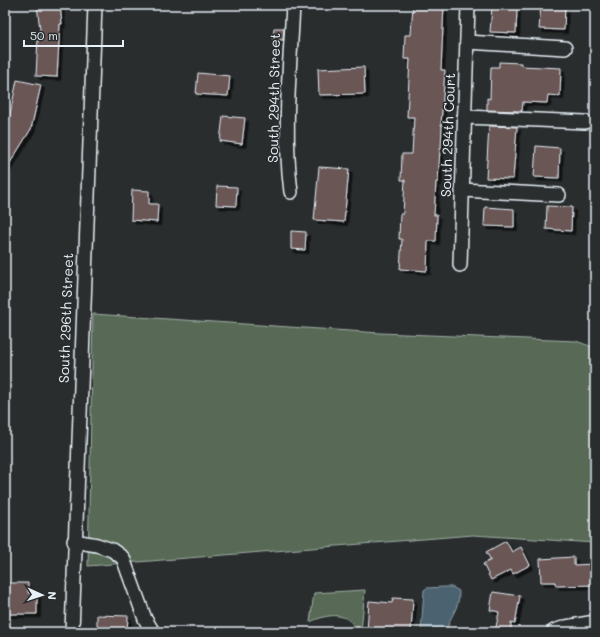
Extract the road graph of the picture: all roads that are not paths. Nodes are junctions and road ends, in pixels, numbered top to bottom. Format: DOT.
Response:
graph roads {
  1 [pos="95,5"];
  2 [pos="293,5"];
  3 [pos="468,5"];
  4 [pos="467,42"];
  5 [pos="565,48"];
  6 [pos="464,117"];
  7 [pos="585,122"];
  8 [pos="462,190"];
  9 [pos="291,192"];
  10 [pos="559,196"];
  11 [pos="460,266"];
  12 [pos="74,541"];
  13 [pos="595,622"];
  14 [pos="554,631"];
  15 [pos="72,632"];
  16 [pos="153,632"];
  1 -- 12 [label="street, South 296th Street"];
  2 -- 9 [label="street, South 294th Street"];
  3 -- 4 [label="street, South 294th Court"];
  4 -- 5 [label="street"];
  4 -- 6 [label="street, South 294th Court"];
  6 -- 7 [label="street"];
  6 -- 8 [label="street, South 294th Court"];
  8 -- 10 [label="street"];
  8 -- 11 [label="street, South 294th Court"];
  12 -- 15 [label="street, South 296th Street"];
  12 -- 16 [label="street"];
  13 -- 14 [label="street"];
}
